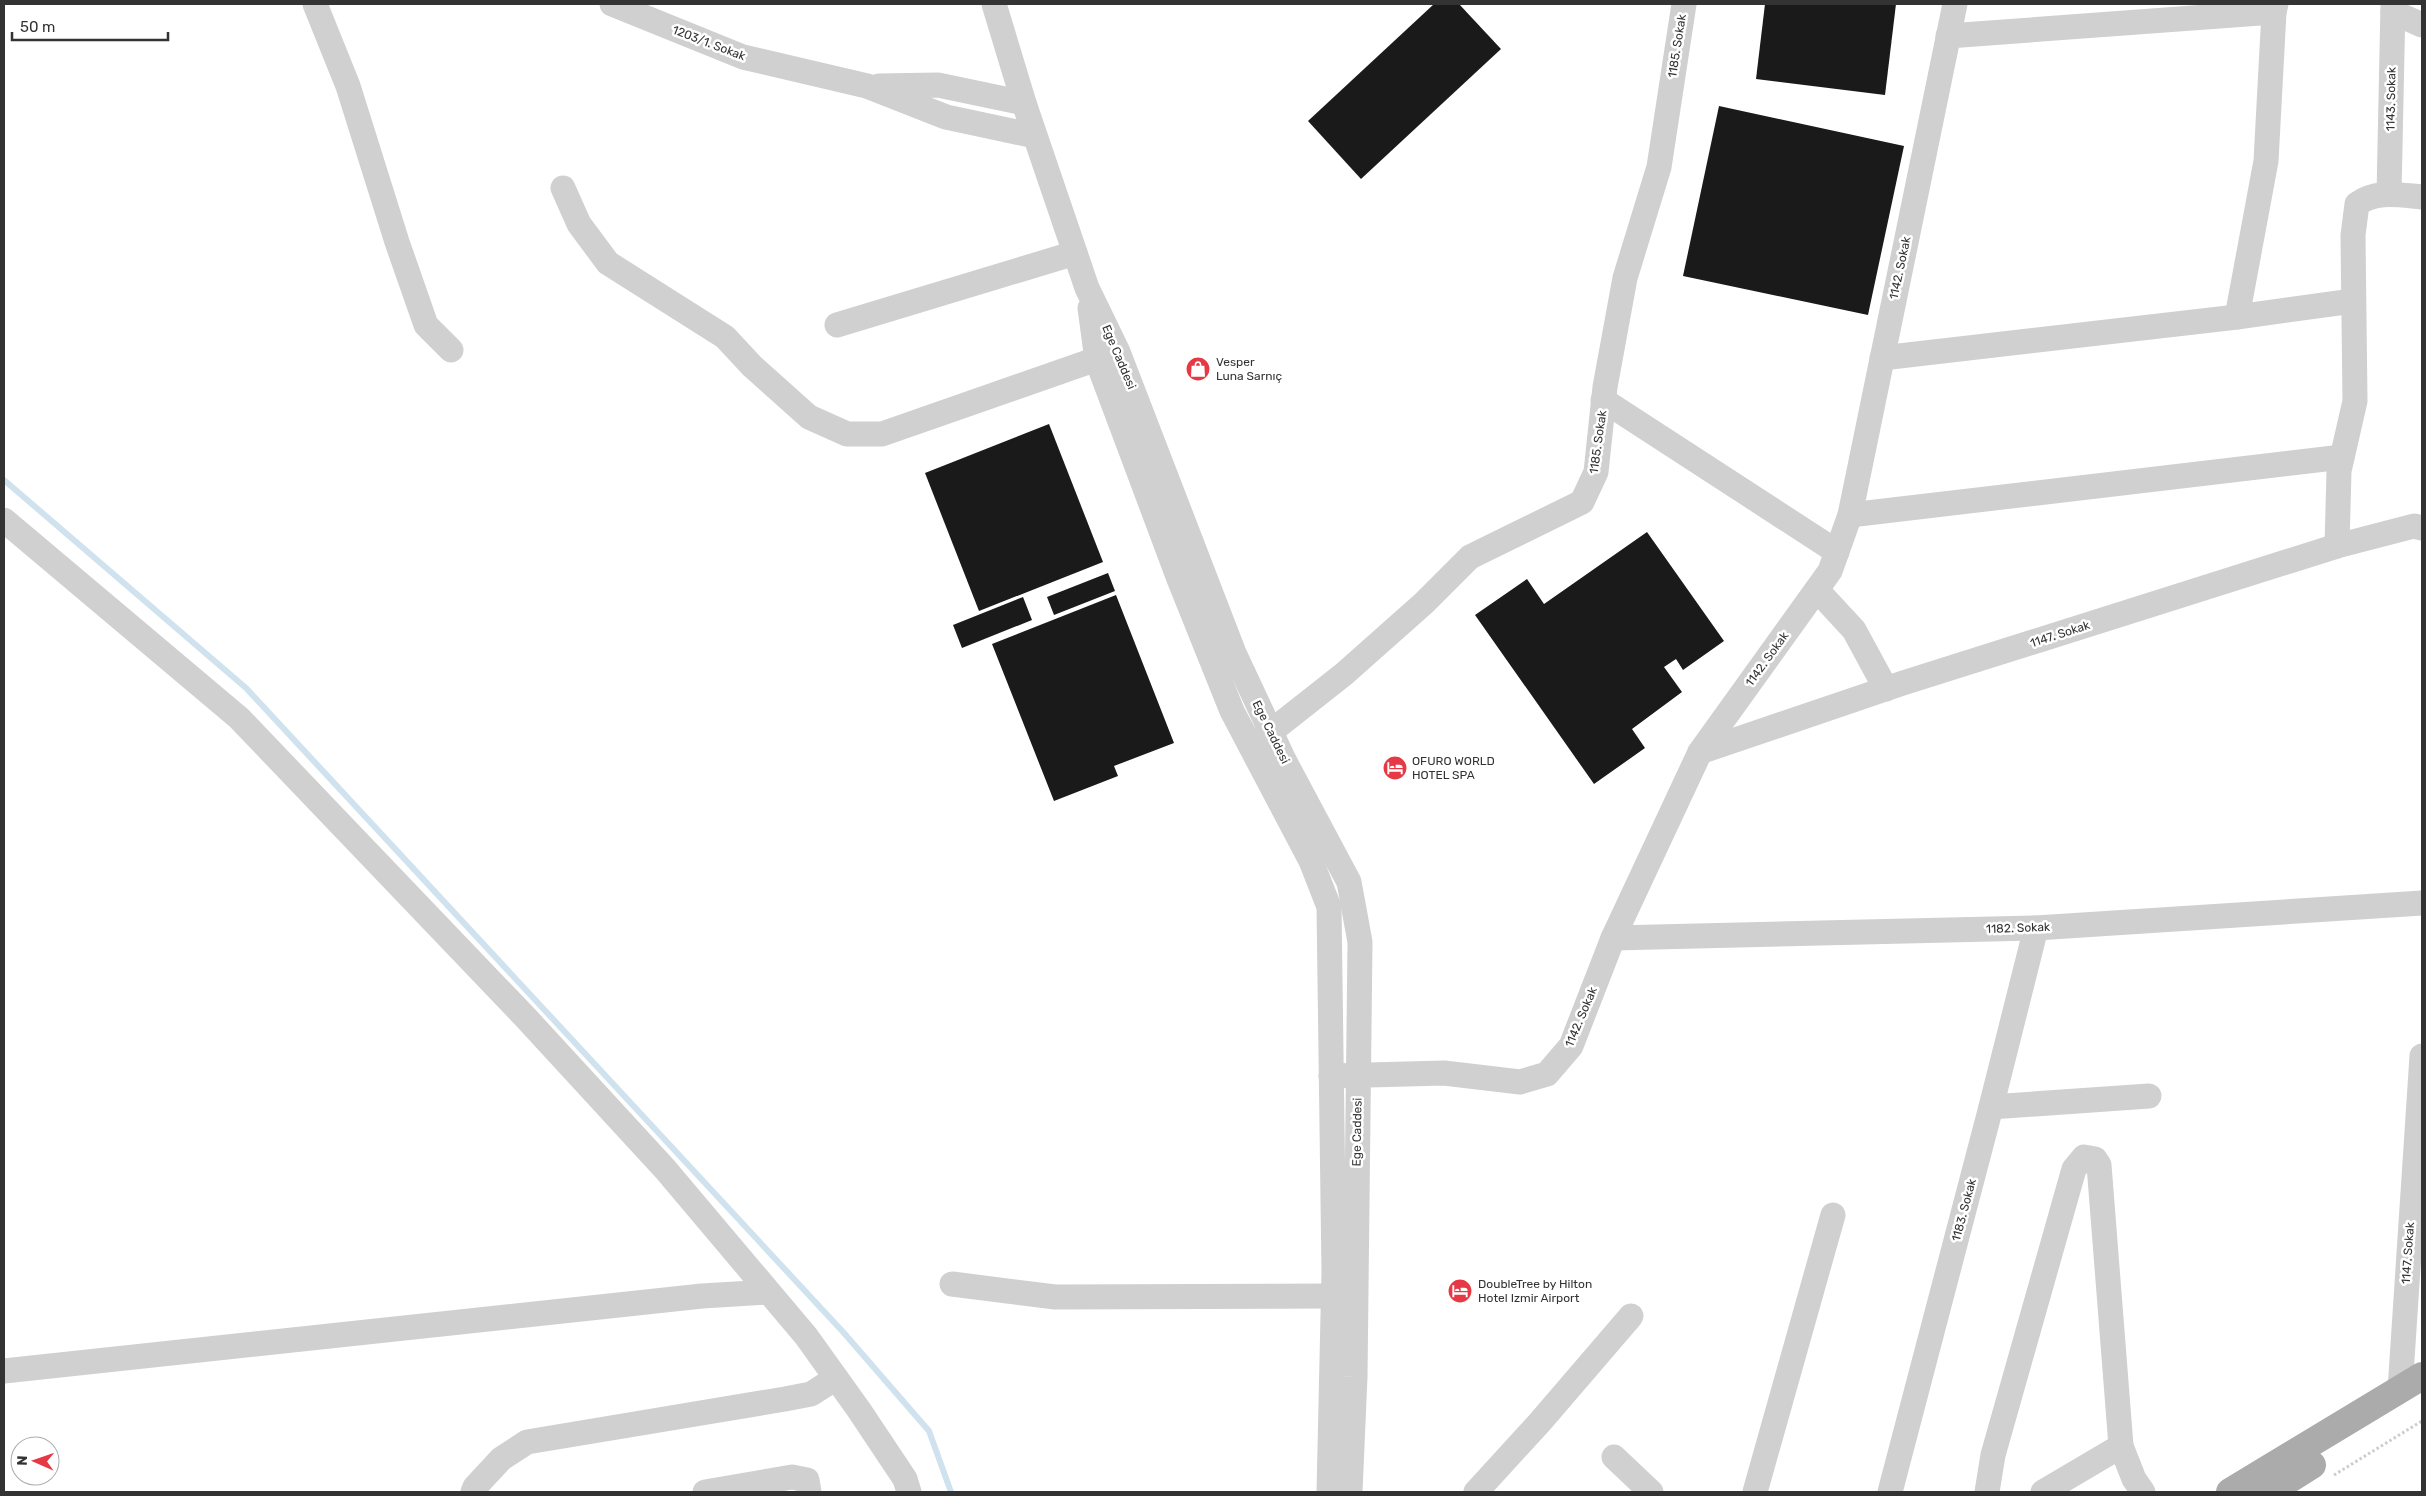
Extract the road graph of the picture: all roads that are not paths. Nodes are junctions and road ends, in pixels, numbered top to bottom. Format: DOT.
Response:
graph roads {
  1 [pos="315,4"];
  2 [pos="612,4"];
  3 [pos="1684,4"];
  4 [pos="1955,4"];
  5 [pos="1000,7"];
  6 [pos="2275,8"];
  7 [pos="2393,8"];
  8 [pos="2422,25"];
  9 [pos="1948,36"];
  10 [pos="867,86"];
  11 [pos="1024,103"];
  12 [pos="1035,136"];
  13 [pos="563,188"];
  14 [pos="2389,194"];
  15 [pos="2422,197"];
  16 [pos="1075,253"];
  17 [pos="2353,301"];
  18 [pos="2237,317"];
  19 [pos="837,325"];
  20 [pos="451,350"];
  21 [pos="1107,356"];
  22 [pos="1882,358"];
  23 [pos="1603,400"];
  24 [pos="2342,457"];
  25 [pos="1850,515"];
  26 [pos="4,520"];
  27 [pos="2422,528"];
  28 [pos="2337,546"];
  29 [pos="1837,552"];
  30 [pos="1817,590"];
  31 [pos="1886,690"];
  32 [pos="1271,731"];
  33 [pos="1251,747"];
  34 [pos="1700,752"];
  35 [pos="2422,903"];
  36 [pos="2036,928"];
  37 [pos="1613,938"];
  38 [pos="2422,1056"];
  39 [pos="1358,1075"];
  40 [pos="1331,1076"];
  41 [pos="2149,1096"];
  42 [pos="1991,1107"];
  43 [pos="1833,1216"];
  44 [pos="952,1284"];
  45 [pos="767,1292"];
  46 [pos="1333,1296"];
  47 [pos="1631,1316"];
  48 [pos="4,1371"];
  49 [pos="2422,1376"];
  50 [pos="836,1378"];
  51 [pos="2411,1393"];
  52 [pos="2121,1446"];
  53 [pos="1614,1457"];
  54 [pos="473,1492"];
  55 [pos="705,1492"];
  56 [pos="809,1492"];
  57 [pos="909,1492"];
  58 [pos="1329,1492"];
  59 [pos="1350,1492"];
  60 [pos="1476,1492"];
  61 [pos="1651,1492"];
  62 [pos="1755,1492"];
  63 [pos="1890,1492"];
  64 [pos="1987,1492"];
  65 [pos="2043,1492"];
  66 [pos="2143,1492"];
  67 [pos="2230,1492"];
  68 [pos="2269,1492"];
  1 -- 20 [label="street"];
  2 -- 10 [label="street, 1203/1. Sokak"];
  3 -- 23 [label="street, 1185. Sokak"];
  4 -- 9 [label="street, 1142. Sokak"];
  5 -- 11 [label="street, Ege Caddesi"];
  6 -- 9 [label="street"];
  6 -- 18 [label="street"];
  7 -- 8 [label="street"];
  7 -- 14 [label="street, 1143. Sokak"];
  9 -- 22 [label="street, 1142. Sokak"];
  10 -- 11 [label="street, 1203/1. Sokak"];
  10 -- 12 [label="street, 1203/1. Sokak"];
  11 -- 12 [label="street, Ege Caddesi"];
  12 -- 16 [label="street, Ege Caddesi"];
  13 -- 21 [label="street"];
  14 -- 15 [label="street"];
  14 -- 17 [label="street"];
  16 -- 19 [label="street"];
  16 -- 21 [label="street, Ege Caddesi"];
  17 -- 18 [label="street"];
  17 -- 24 [label="street"];
  18 -- 22 [label="street"];
  21 -- 32 [label="street, Ege Caddesi"];
  21 -- 33 [label="street"];
  22 -- 25 [label="street, 1142. Sokak"];
  23 -- 29 [label="street"];
  23 -- 32 [label="street, 1185. Sokak"];
  24 -- 25 [label="street"];
  24 -- 28 [label="street"];
  25 -- 29 [label="street, 1142. Sokak"];
  26 -- 45 [label="street"];
  27 -- 28 [label="street, 1147. Sokak"];
  28 -- 31 [label="street, 1147. Sokak"];
  29 -- 30 [label="street, 1142. Sokak"];
  30 -- 31 [label="street"];
  30 -- 34 [label="street, 1142. Sokak"];
  31 -- 34 [label="street, 1147. Sokak"];
  32 -- 33 [label="street, 1185. Sokak"];
  32 -- 39 [label="street, Ege Caddesi"];
  33 -- 40 [label="street"];
  34 -- 37 [label="street, 1142. Sokak"];
  35 -- 36 [label="street, 1182. Sokak"];
  36 -- 37 [label="street, 1182. Sokak"];
  36 -- 42 [label="street, 1183. Sokak"];
  37 -- 39 [label="street, 1142. Sokak"];
  38 -- 51 [label="street, 1147. Sokak"];
  39 -- 40 [label="street, 1142. Sokak"];
  39 -- 59 [label="street, Ege Caddesi"];
  40 -- 46 [label="street"];
  41 -- 42 [label="street"];
  42 -- 63 [label="street, 1183. Sokak"];
  43 -- 62 [label="street"];
  44 -- 46 [label="street"];
  45 -- 48 [label="street"];
  45 -- 50 [label="street"];
  46 -- 58 [label="street"];
  47 -- 60 [label="street"];
  49 -- 51 [label="main road"];
  50 -- 54 [label="street"];
  50 -- 57 [label="street"];
  51 -- 67 [label="main road"];
  51 -- 68 [label="main road"];
  52 -- 64 [label="street"];
  52 -- 65 [label="street"];
  52 -- 66 [label="street"];
  53 -- 61 [label="street"];
  55 -- 56 [label="street"];
}
